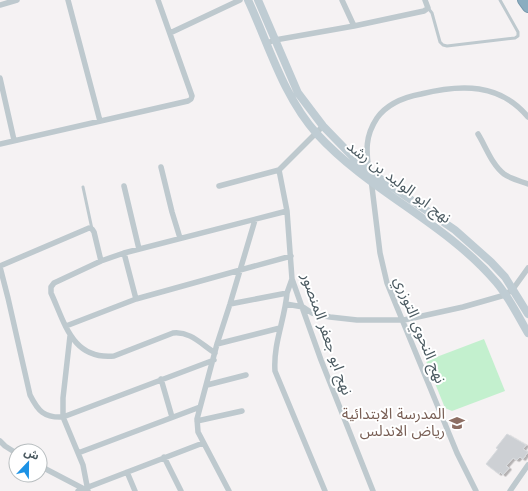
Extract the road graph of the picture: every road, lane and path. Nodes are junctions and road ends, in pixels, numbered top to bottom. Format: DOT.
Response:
graph roads {
  1 [pos="17,0"];
  2 [pos="68,0"];
  3 [pos="158,0"];
  4 [pos="240,0"];
  5 [pos="248,0"];
  6 [pos="258,0"];
  7 [pos="342,0"];
  8 [pos="425,0"];
  9 [pos="500,0"];
  10 [pos="523,0"];
  11 [pos="0,5"];
  12 [pos="528,7"];
  13 [pos="428,8"];
  14 [pos="528,12"];
  15 [pos="354,26"];
  16 [pos="170,34"];
  17 [pos="275,40"];
  18 [pos="267,43"];
  19 [pos="0,78"];
  20 [pos="528,118"];
  21 [pos="100,121"];
  22 [pos="323,126"];
  23 [pos="316,132"];
  24 [pos="478,134"];
  25 [pos="14,140"];
  26 [pos="0,144"];
  27 [pos="161,167"];
  28 [pos="279,170"];
  29 [pos="369,171"];
  30 [pos="371,182"];
  31 [pos="528,184"];
  32 [pos="124,186"];
  33 [pos="219,186"];
  34 [pos="83,187"];
  35 [pos="287,211"];
  36 [pos="255,220"];
  37 [pos="92,229"];
  38 [pos="180,238"];
  39 [pos="139,249"];
  40 [pos="124,253"];
  41 [pos="291,256"];
  42 [pos="101,261"];
  43 [pos="0,266"];
  44 [pos="528,268"];
  45 [pos="239,270"];
  46 [pos="292,279"];
  47 [pos="513,289"];
  48 [pos="287,293"];
  49 [pos="505,295"];
  50 [pos="136,300"];
  51 [pos="230,304"];
  52 [pos="286,304"];
  53 [pos="303,307"];
  54 [pos="528,314"];
  55 [pos="404,320"];
  56 [pos="66,326"];
  57 [pos="280,328"];
  58 [pos="528,333"];
  59 [pos="70,336"];
  60 [pos="217,344"];
  61 [pos="215,353"];
  62 [pos="214,360"];
  63 [pos="246,375"];
  64 [pos="161,379"];
  65 [pos="207,385"];
  66 [pos="200,407"];
  67 [pos="242,411"];
  68 [pos="63,417"];
  69 [pos="172,417"];
  70 [pos="197,421"];
  71 [pos="0,441"];
  72 [pos="203,443"];
  73 [pos="8,448"];
  74 [pos="78,453"];
  75 [pos="164,457"];
  76 [pos="528,465"];
  77 [pos="48,470"];
  78 [pos="127,472"];
  79 [pos="86,489"];
  80 [pos="78,491"];
  81 [pos="135,491"];
  82 [pos="181,491"];
  83 [pos="229,491"];
  84 [pos="325,491"];
  85 [pos="373,491"];
  86 [pos="476,491"];
  87 [pos="510,491"];
  1 -- 11 [label="street"];
  2 -- 21 [label="street"];
  3 -- 16 [label="street"];
  4 -- 16 [label="street"];
  5 -- 18 [label="street, نهج ابو الوليد بن رشد"];
  6 -- 17 [label="street, نهج ابو الوليد بن رشد"];
  7 -- 15 [label="street"];
  8 -- 13 [label="street"];
  9 -- 13 [label="lane"];
  10 -- 12 [label="highway"];
  10 -- 14 [label="street"];
  13 -- 15 [label="street"];
  15 -- 17 [label="street"];
  16 -- 21 [label="street"];
  17 -- 18 [label="street"];
  17 -- 22 [label="street, نهج ابو الوليد بن رشد"];
  18 -- 23 [label="street, نهج ابو الوليد بن رشد"];
  19 -- 25 [label="street"];
  20 -- 29 [label="street, نهج النحوي التوزري"];
  21 -- 25 [label="street"];
  22 -- 23 [label="street"];
  22 -- 29 [label="street, نهج ابو الوليد بن رشد"];
  23 -- 28 [label="street"];
  23 -- 30 [label="street, نهج ابو الوليد بن رشد"];
  24 -- 31 [label="street"];
  25 -- 26 [label="street"];
  27 -- 38 [label="street"];
  28 -- 33 [label="street"];
  28 -- 35 [label="street, نهج ابو جعفر المنصور"];
  29 -- 30 [label="street, نهج النحوي التوزري"];
  29 -- 47 [label="street, نهج ابو الوليد بن رشد"];
  30 -- 49 [label="street, نهج ابو الوليد بن رشد"];
  30 -- 55 [label="street, نهج النحوي التوزري"];
  32 -- 39 [label="street"];
  34 -- 37 [label="lane"];
  35 -- 36 [label="street"];
  35 -- 41 [label="street, نهج ابو جعفر المنصور"];
  36 -- 38 [label="street"];
  36 -- 45 [label="street"];
  37 -- 42 [label="street"];
  37 -- 43 [label="street"];
  38 -- 39 [label="street"];
  39 -- 40 [label="street"];
  40 -- 42 [label="street"];
  40 -- 50 [label="street"];
  41 -- 45 [label="street"];
  41 -- 46 [label="street, نهج ابو جعفر المنصور"];
  42 -- 56 [label="street"];
  43 -- 68 [label="street"];
  44 -- 47 [label="street"];
  45 -- 50 [label="street"];
  45 -- 51 [label="street"];
  46 -- 48 [label="street"];
  46 -- 53 [label="street, نهج ابو جعفر المنصور"];
  47 -- 49 [label="street"];
  47 -- 54 [label="street, نهج ابو الوليد بن رشد"];
  48 -- 51 [label="street"];
  48 -- 52 [label="street"];
  49 -- 55 [label="street"];
  49 -- 58 [label="street, نهج ابو الوليد بن رشد"];
  50 -- 56 [label="street"];
  51 -- 60 [label="street"];
  52 -- 53 [label="street"];
  52 -- 57 [label="street"];
  53 -- 55 [label="street"];
  53 -- 85 [label="street, نهج ابو جعفر المنصور"];
  55 -- 86 [label="street, نهج النحوي التوزري"];
  56 -- 59 [label="street"];
  57 -- 60 [label="street"];
  57 -- 84 [label="street"];
  59 -- 61 [label="street"];
  59 -- 68 [label="street"];
  60 -- 61 [label="street"];
  61 -- 62 [label="street"];
  62 -- 64 [label="street"];
  62 -- 65 [label="street"];
  63 -- 65 [label="street"];
  64 -- 68 [label="street"];
  64 -- 69 [label="street"];
  65 -- 66 [label="street"];
  66 -- 69 [label="street"];
  66 -- 70 [label="street"];
  67 -- 70 [label="street"];
  68 -- 74 [label="street"];
  69 -- 74 [label="street"];
  70 -- 72 [label="street"];
  71 -- 73 [label="street"];
  72 -- 75 [label="street"];
  72 -- 83 [label="street"];
  74 -- 79 [label="street"];
  75 -- 78 [label="street"];
  75 -- 82 [label="street"];
  76 -- 87 [label="street"];
  77 -- 79 [label="street"];
  78 -- 79 [label="street"];
  78 -- 81 [label="street"];
  79 -- 80 [label="street"];
}
